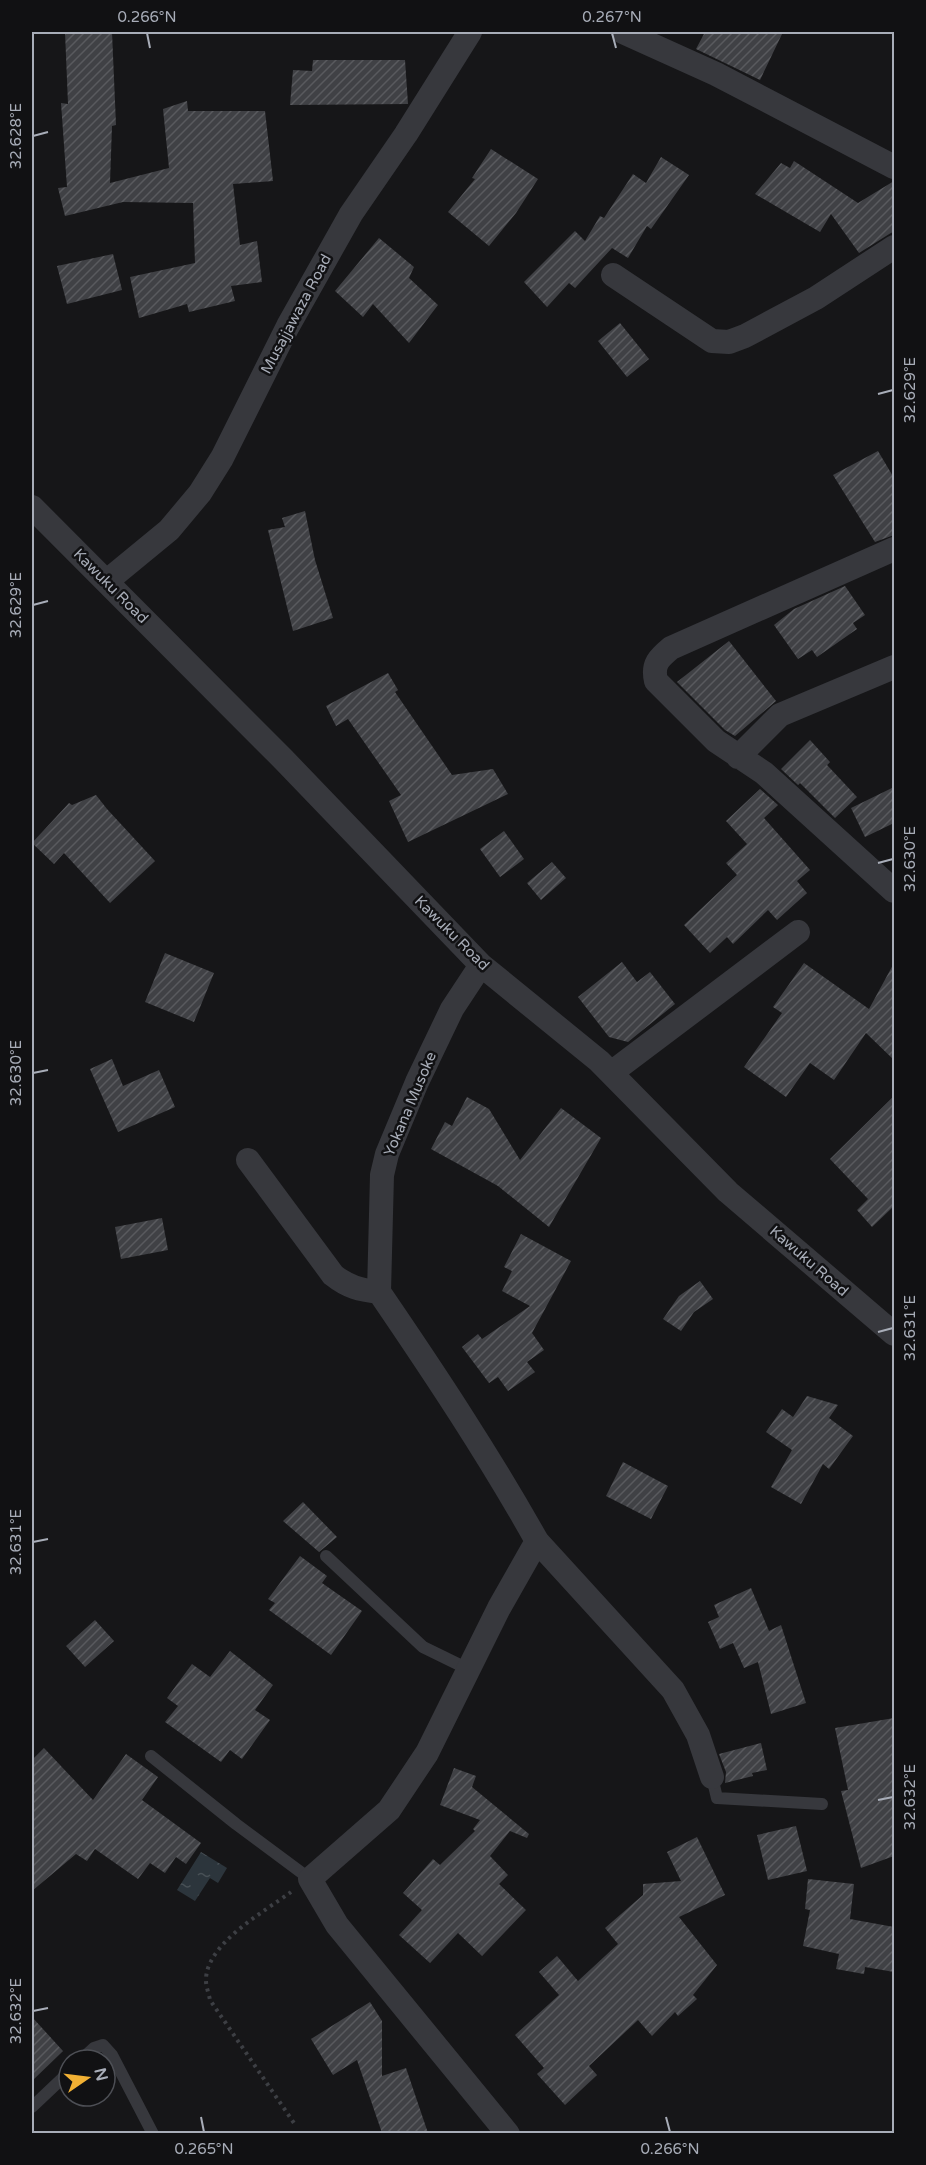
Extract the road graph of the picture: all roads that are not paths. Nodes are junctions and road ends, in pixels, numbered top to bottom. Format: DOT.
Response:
graph roads {
  1 [pos="470,32"];
  2 [pos="623,32"];
  3 [pos="894,167"];
  4 [pos="894,247"];
  5 [pos="613,275"];
  6 [pos="32,507"];
  7 [pos="894,549"];
  8 [pos="107,581"];
  9 [pos="894,667"];
  10 [pos="738,757"];
  11 [pos="894,891"];
  12 [pos="798,932"];
  13 [pos="481,965"];
  14 [pos="611,1073"];
  15 [pos="248,1160"];
  16 [pos="379,1292"];
  17 [pos="894,1335"];
  18 [pos="537,1541"];
  19 [pos="326,1556"];
  20 [pos="468,1669"];
  21 [pos="152,1756"];
  22 [pos="712,1777"];
  23 [pos="822,1804"];
  24 [pos="310,1878"];
  25 [pos="117,2065"];
  26 [pos="57,2083"];
  27 [pos="32,2107"];
  28 [pos="153,2133"];
  29 [pos="508,2133"];
  1 -- 8 [label="street, Musajjawaza Road"];
  2 -- 3 [label="street"];
  4 -- 5 [label="street"];
  6 -- 8 [label="street, Kawuku Road"];
  7 -- 10 [label="street"];
  8 -- 13 [label="street, Kawuku Road"];
  9 -- 10 [label="street"];
  10 -- 11 [label="street"];
  12 -- 14 [label="street"];
  13 -- 14 [label="street, Kawuku Road"];
  13 -- 16 [label="street, Yokana Musoke"];
  14 -- 17 [label="street, Kawuku Road"];
  15 -- 16 [label="street"];
  16 -- 18 [label="street"];
  18 -- 20 [label="street"];
  18 -- 22 [label="street"];
  19 -- 20 [label="lane"];
  20 -- 24 [label="street"];
  21 -- 24 [label="lane"];
  22 -- 23 [label="lane"];
  24 -- 29 [label="street"];
  25 -- 28 [label="lane"];
  26 -- 27 [label="lane"];
}
